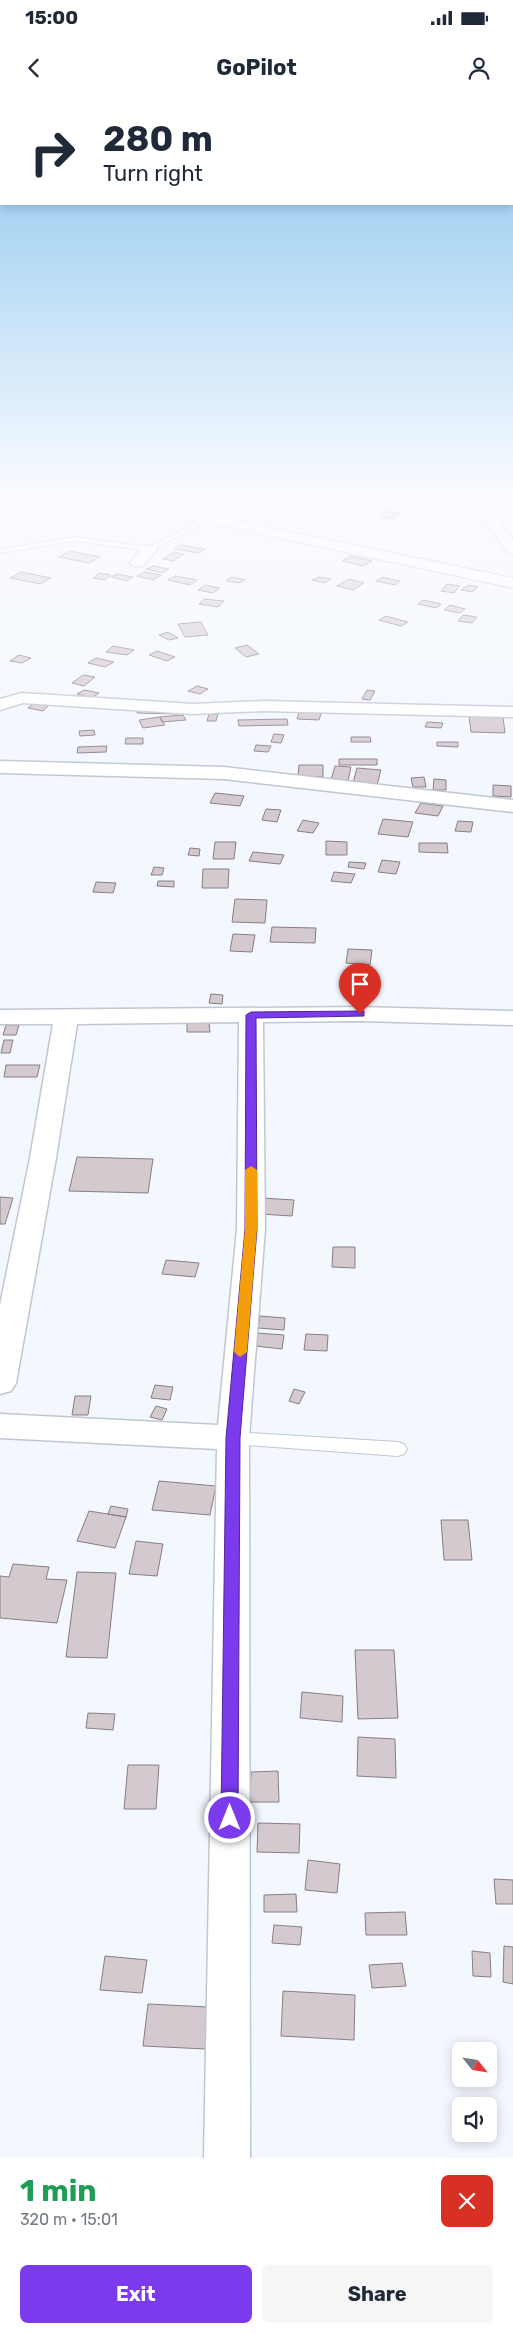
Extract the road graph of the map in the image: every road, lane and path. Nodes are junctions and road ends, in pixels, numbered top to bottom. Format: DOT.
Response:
graph roads {
  1 [pos="0,704"];
  2 [pos="513,712"];
  3 [pos="0,767"];
  4 [pos="513,806"];
  5 [pos="251,1015"];
  6 [pos="0,1017"];
  7 [pos="66,1017"];
  8 [pos="513,1018"];
  9 [pos="0,1383"];
  10 [pos="0,1426"];
  11 [pos="233,1438"];
  12 [pos="398,1449"];
  13 [pos="227,2158"];
  1 -- 2 [label="street"];
  3 -- 4 [label="street"];
  5 -- 7 [label="street"];
  5 -- 8 [label="street"];
  5 -- 11 [label="street"];
  6 -- 7 [label="street"];
  7 -- 9 [label="street"];
  10 -- 11 [label="street"];
  11 -- 12 [label="lane"];
  11 -- 13 [label="street"];
}
